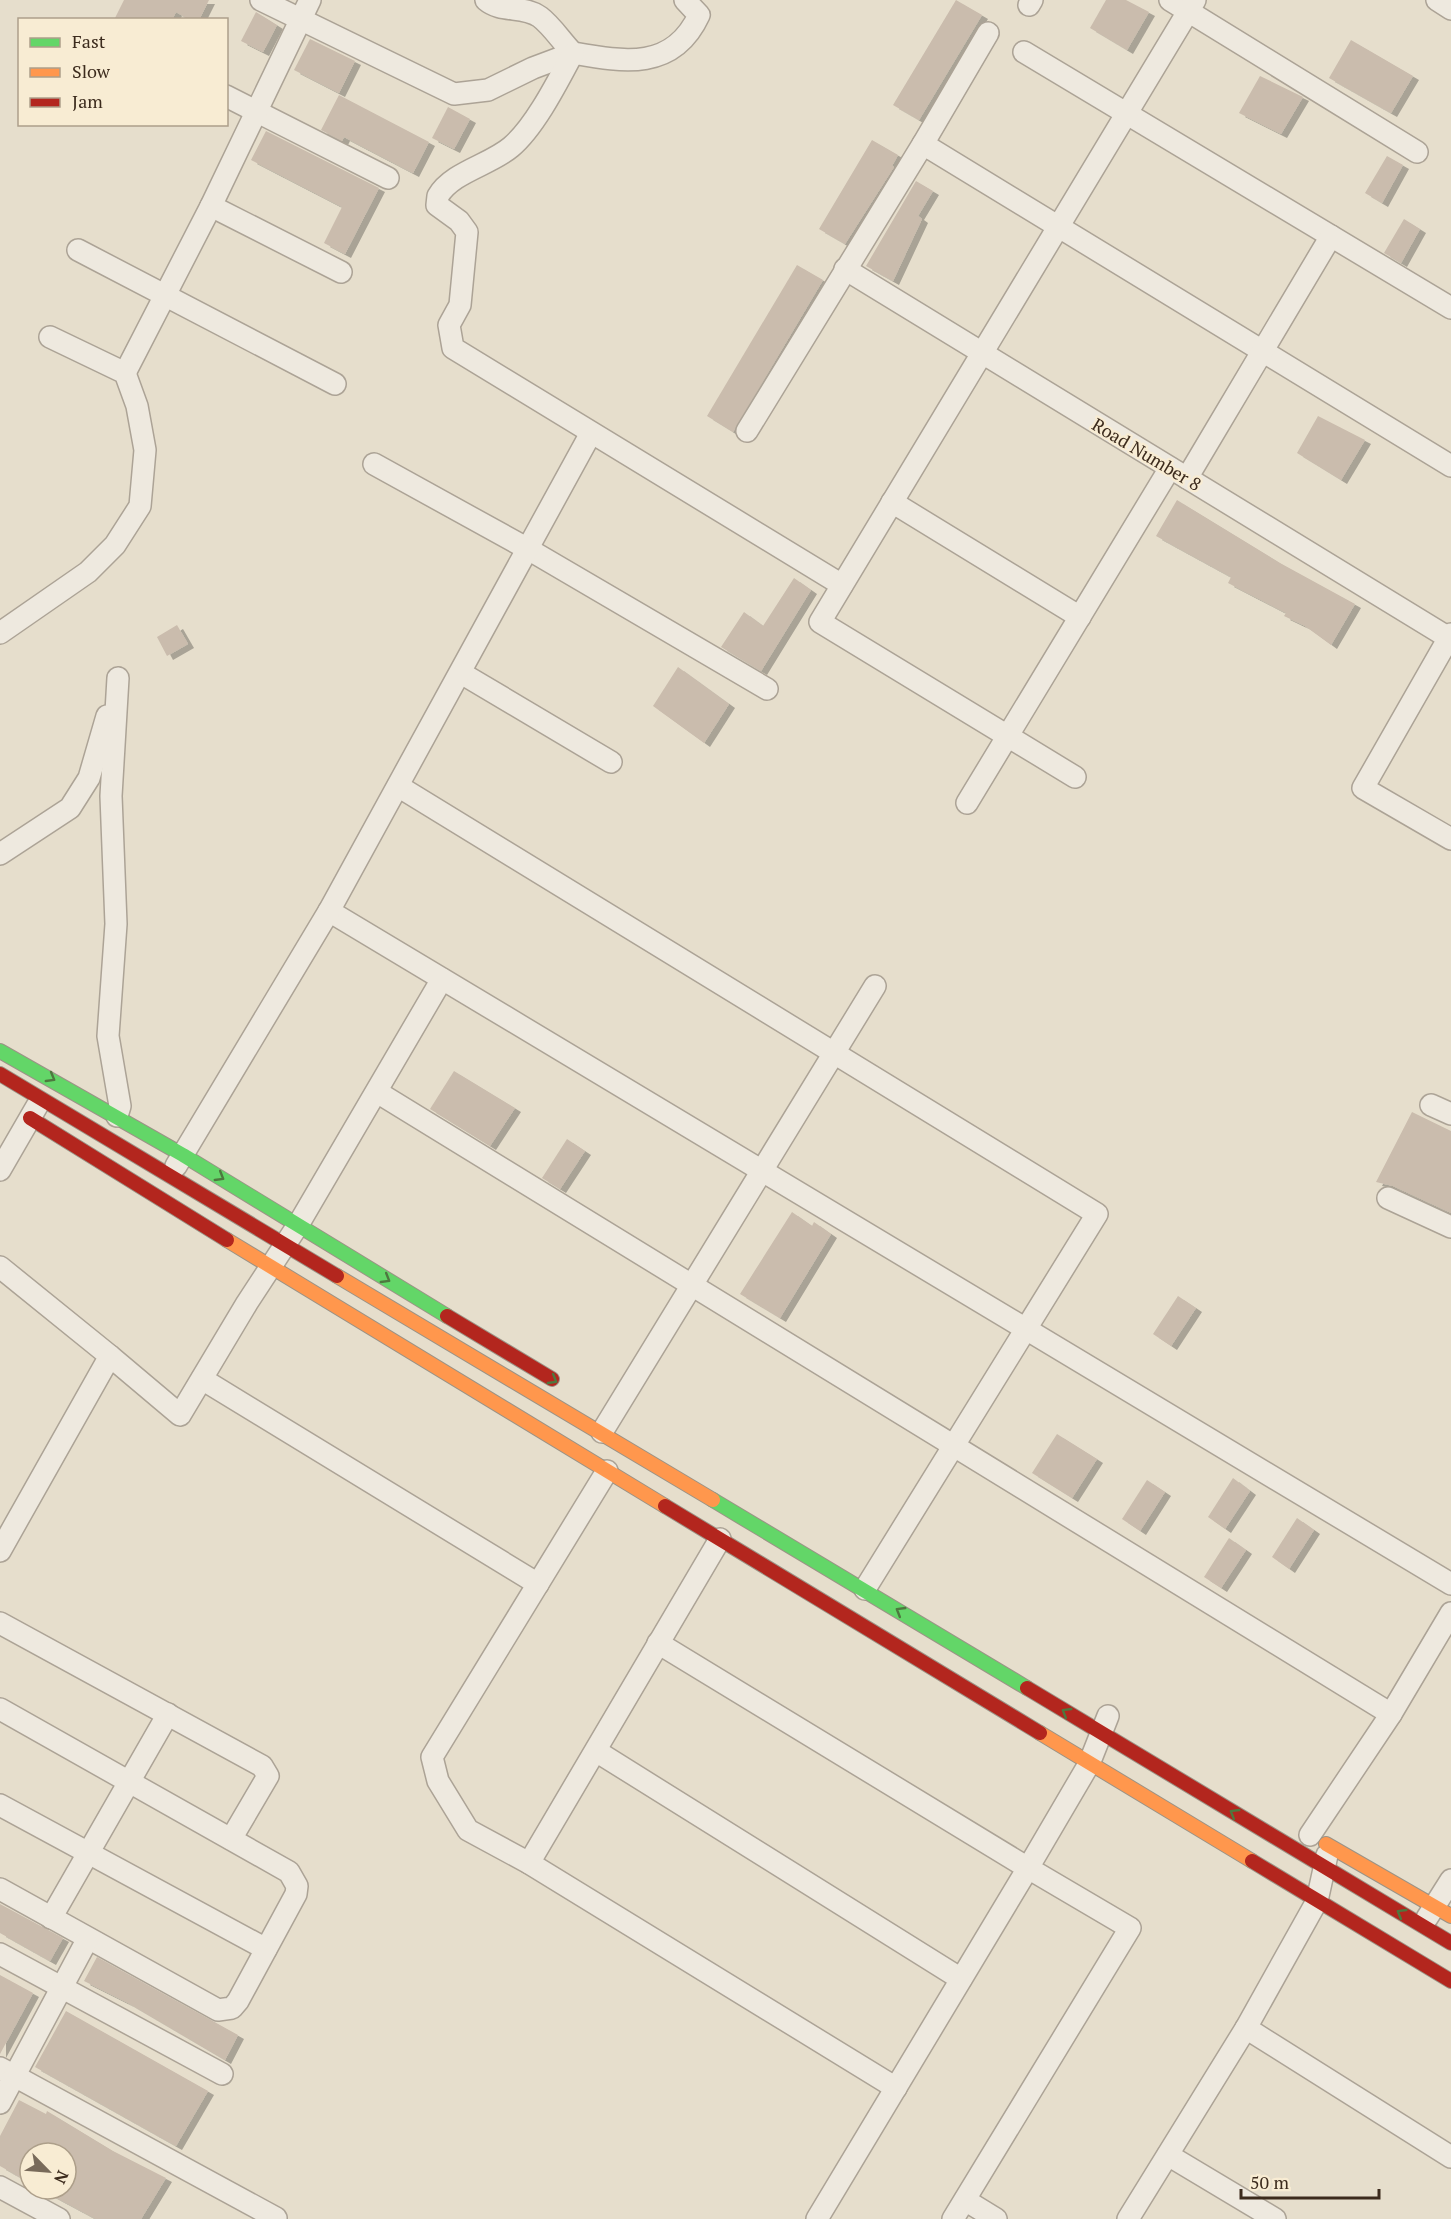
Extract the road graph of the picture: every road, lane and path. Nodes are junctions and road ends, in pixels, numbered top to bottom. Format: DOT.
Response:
graph roads {
  1 [pos="261,0"];
  2 [pos="310,0"];
  3 [pos="486,0"];
  4 [pos="686,0"];
  5 [pos="1437,0"];
  6 [pos="1184,4"];
  7 [pos="1451,9"];
  8 [pos="300,20"];
  9 [pos="988,33"];
  10 [pos="1024,52"];
  11 [pos="573,53"];
  12 [pos="228,97"];
  13 [pos="255,111"];
  14 [pos="1127,113"];
  15 [pos="923,144"];
  16 [pos="1417,152"];
  17 [pos="388,178"];
  18 [pos="211,206"];
  19 [pos="1059,225"];
  20 [pos="1331,236"];
  21 [pos="78,250"];
  22 [pos="845,269"];
  23 [pos="341,272"];
  24 [pos="165,295"];
  25 [pos="1451,308"];
  26 [pos="50,337"];
  27 [pos="1263,350"];
  28 [pos="982,354"];
  29 [pos="125,374"];
  30 [pos="335,384"];
  31 [pos="747,431"];
  32 [pos="591,434"];
  33 [pos="374,464"];
  34 [pos="1451,466"];
  35 [pos="1178,473"];
  36 [pos="892,502"];
  37 [pos="528,549"];
  38 [pos="842,585"];
  39 [pos="1080,617"];
  40 [pos="0,633"];
  41 [pos="1450,636"];
  42 [pos="460,673"];
  43 [pos="767,688"];
  44 [pos="1008,735"];
  45 [pos="611,762"];
  46 [pos="1075,777"];
  47 [pos="398,786"];
  48 [pos="967,802"];
  49 [pos="1451,839"];
  50 [pos="0,854"];
  51 [pos="329,911"];
  52 [pos="442,979"];
  53 [pos="875,986"];
  54 [pos="0,1051"];
  55 [pos="834,1053"];
  56 [pos="0,1074"];
  57 [pos="377,1092"];
  58 [pos="41,1098"];
  59 [pos="1431,1105"];
  60 [pos="1451,1114"];
  61 [pos="117,1116"];
  62 [pos="30,1118"];
  63 [pos="107,1135"];
  64 [pos="183,1155"];
  65 [pos="0,1170"];
  66 [pos="761,1170"];
  67 [pos="171,1174"];
  68 [pos="1388,1198"];
  69 [pos="298,1225"];
  70 [pos="1451,1227"];
  71 [pos="284,1243"];
  72 [pos="0,1267"];
  73 [pos="270,1267"];
  74 [pos="691,1285"];
  75 [pos="1026,1329"];
  76 [pos="110,1356"];
  77 [pos="202,1379"];
  78 [pos="561,1385"];
  79 [pos="610,1420"];
  80 [pos="955,1447"];
  81 [pos="607,1471"];
  82 [pos="720,1539"];
  83 [pos="0,1551"];
  84 [pos="872,1577"];
  85 [pos="538,1584"];
  86 [pos="1451,1584"];
  87 [pos="1451,1613"];
  88 [pos="0,1623"];
  89 [pos="658,1643"];
  90 [pos="0,1709"];
  91 [pos="168,1714"];
  92 [pos="1391,1714"];
  93 [pos="1106,1720"];
  94 [pos="596,1751"];
  95 [pos="1089,1764"];
  96 [pos="128,1781"];
  97 [pos="0,1805"];
  98 [pos="1305,1832"];
  99 [pos="231,1839"];
  100 [pos="1330,1846"];
  101 [pos="88,1853"];
  102 [pos="529,1863"];
  103 [pos="1323,1866"];
  104 [pos="1028,1868"];
  105 [pos="1451,1880"];
  106 [pos="0,1889"];
  107 [pos="1317,1900"];
  108 [pos="1442,1911"];
  109 [pos="51,1918"];
  110 [pos="1422,1926"];
  111 [pos="86,1942"];
  112 [pos="1451,1943"];
  113 [pos="266,1950"];
  114 [pos="0,1954"];
  115 [pos="961,1979"];
  116 [pos="1451,1981"];
  117 [pos="62,1988"];
  118 [pos="1246,2028"];
  119 [pos="7,2072"];
  120 [pos="222,2074"];
  121 [pos="896,2088"];
  122 [pos="0,2103"];
  123 [pos="1167,2155"];
  124 [pos="1451,2157"];
  125 [pos="0,2187"];
  126 [pos="965,2200"];
  127 [pos="276,2218"];
  128 [pos="59,2219"];
  129 [pos="817,2219"];
  130 [pos="953,2219"];
  131 [pos="996,2219"];
  132 [pos="1128,2219"];
  133 [pos="1275,2219"];
  1 -- 8 [label="street"];
  2 -- 8 [label="street"];
  3 -- 11 [label="street"];
  4 -- 11 [label="street"];
  5 -- 7 [label="street"];
  6 -- 14 [label="street"];
  6 -- 16 [label="street"];
  8 -- 11 [label="street"];
  8 -- 13 [label="street"];
  9 -- 15 [label="street"];
  10 -- 14 [label="street"];
  11 -- 32 [label="street"];
  12 -- 13 [label="street"];
  13 -- 17 [label="street"];
  13 -- 18 [label="street"];
  14 -- 19 [label="street"];
  14 -- 20 [label="street"];
  15 -- 19 [label="street"];
  15 -- 22 [label="street"];
  18 -- 23 [label="street"];
  18 -- 24 [label="street"];
  19 -- 27 [label="street"];
  19 -- 28 [label="street"];
  20 -- 25 [label="street"];
  20 -- 27 [label="street"];
  21 -- 24 [label="street"];
  22 -- 28 [label="street, Road Number 8"];
  22 -- 31 [label="street"];
  24 -- 29 [label="street"];
  24 -- 30 [label="street"];
  26 -- 29 [label="street"];
  27 -- 34 [label="street"];
  27 -- 35 [label="street"];
  28 -- 35 [label="street, Road Number 8"];
  28 -- 36 [label="street"];
  29 -- 40 [label="street"];
  32 -- 37 [label="street"];
  32 -- 38 [label="street"];
  33 -- 37 [label="street"];
  35 -- 39 [label="street"];
  35 -- 41 [label="street, Road Number 8"];
  36 -- 38 [label="street"];
  36 -- 39 [label="street"];
  37 -- 42 [label="street"];
  37 -- 43 [label="street"];
  38 -- 44 [label="street"];
  39 -- 44 [label="street"];
  41 -- 49 [label="street"];
  42 -- 45 [label="street"];
  42 -- 47 [label="street"];
  44 -- 46 [label="street"];
  44 -- 48 [label="street"];
  47 -- 51 [label="street"];
  47 -- 55 [label="street"];
  50 -- 61 [label="street"];
  51 -- 52 [label="street"];
  51 -- 64 [label="street"];
  52 -- 57 [label="street"];
  52 -- 66 [label="street"];
  53 -- 55 [label="street"];
  54 -- 61 [label="street, one-way"];
  55 -- 66 [label="street"];
  55 -- 75 [label="street"];
  56 -- 58 [label="street"];
  57 -- 69 [label="street"];
  57 -- 74 [label="street"];
  58 -- 62 [label="street"];
  58 -- 63 [label="street"];
  59 -- 60 [label="street"];
  61 -- 63 [label="street"];
  61 -- 64 [label="street"];
  62 -- 65 [label="street"];
  62 -- 73 [label="street"];
  63 -- 67 [label="street"];
  64 -- 67 [label="street"];
  64 -- 69 [label="street, one-way"];
  66 -- 74 [label="street"];
  66 -- 75 [label="street"];
  67 -- 71 [label="street"];
  68 -- 70 [label="street"];
  69 -- 71 [label="street"];
  69 -- 78 [label="street, one-way"];
  71 -- 73 [label="street"];
  71 -- 79 [label="street"];
  72 -- 76 [label="street"];
  73 -- 77 [label="street"];
  73 -- 81 [label="street"];
  74 -- 79 [label="street"];
  74 -- 80 [label="street"];
  75 -- 80 [label="street"];
  75 -- 86 [label="street"];
  76 -- 77 [label="street"];
  76 -- 83 [label="street"];
  77 -- 85 [label="street"];
  79 -- 84 [label="street"];
  80 -- 84 [label="street"];
  80 -- 92 [label="street"];
  81 -- 82 [label="street"];
  81 -- 85 [label="street"];
  82 -- 89 [label="street"];
  82 -- 95 [label="street"];
  93 -- 84 [label="street, one-way"];
  85 -- 102 [label="street"];
  87 -- 92 [label="street"];
  88 -- 91 [label="street"];
  89 -- 94 [label="street"];
  89 -- 104 [label="street"];
  90 -- 96 [label="street"];
  91 -- 96 [label="street"];
  91 -- 99 [label="street"];
  92 -- 98 [label="street"];
  93 -- 95 [label="street"];
  103 -- 93 [label="street, one-way"];
  94 -- 102 [label="street"];
  94 -- 115 [label="street"];
  95 -- 104 [label="street"];
  95 -- 107 [label="street"];
  96 -- 99 [label="street"];
  96 -- 101 [label="street"];
  97 -- 101 [label="street"];
  98 -- 100 [label="street"];
  99 -- 113 [label="street"];
  100 -- 103 [label="street"];
  100 -- 108 [label="street"];
  101 -- 109 [label="street"];
  101 -- 113 [label="street"];
  102 -- 121 [label="street"];
  103 -- 107 [label="street"];
  110 -- 103 [label="street, one-way"];
  104 -- 115 [label="street"];
  104 -- 126 [label="street"];
  105 -- 108 [label="street"];
  106 -- 109 [label="street"];
  107 -- 116 [label="street"];
  107 -- 118 [label="street"];
  108 -- 110 [label="street"];
  109 -- 113 [label="street"];
  110 -- 112 [label="street"];
  111 -- 117 [label="street"];
  114 -- 117 [label="street"];
  115 -- 121 [label="street"];
  117 -- 119 [label="street"];
  117 -- 120 [label="street"];
  118 -- 123 [label="street"];
  118 -- 124 [label="street"];
  119 -- 122 [label="street"];
  119 -- 127 [label="street"];
  121 -- 129 [label="street"];
  123 -- 132 [label="street"];
  123 -- 133 [label="street"];
  125 -- 128 [label="street"];
  126 -- 130 [label="street"];
  126 -- 131 [label="street"];
}
